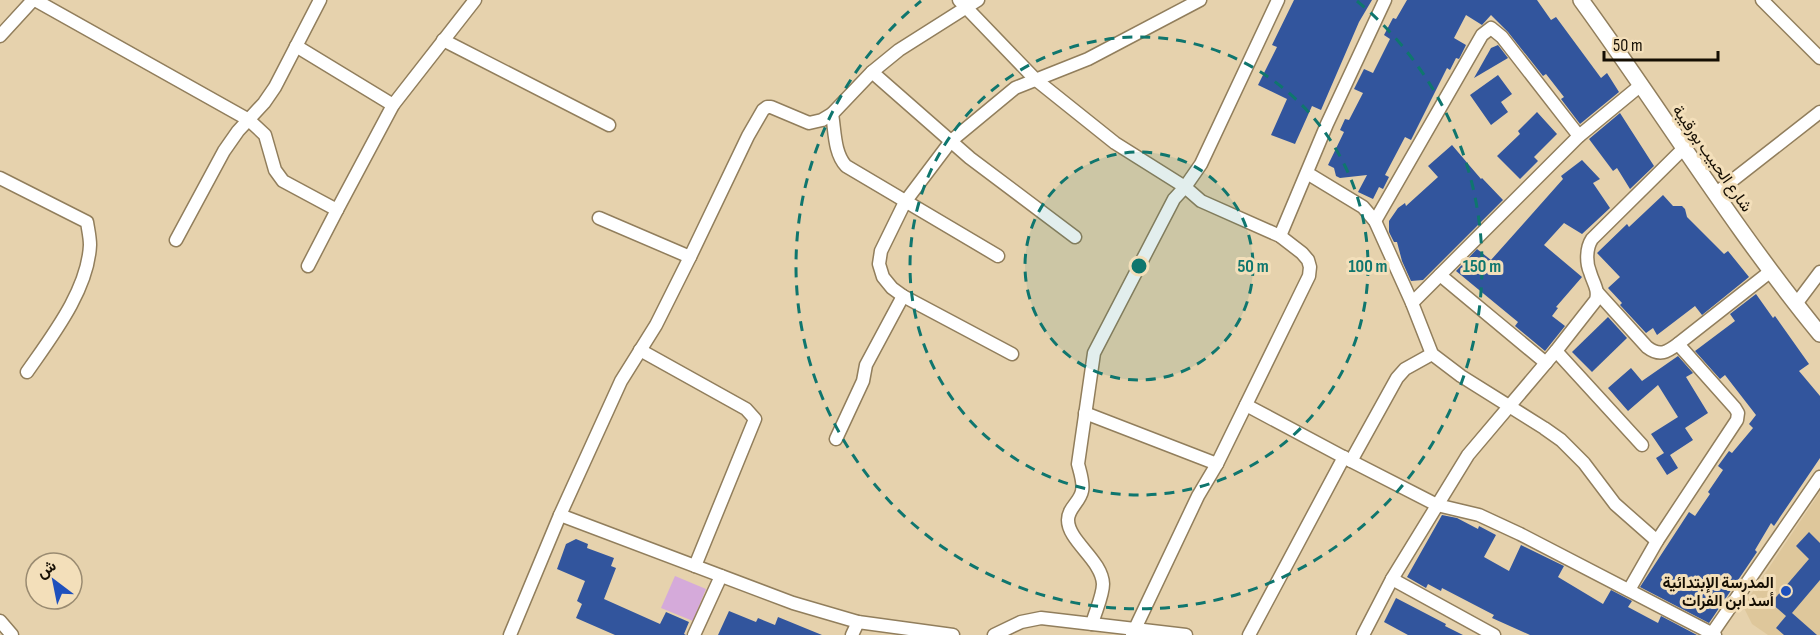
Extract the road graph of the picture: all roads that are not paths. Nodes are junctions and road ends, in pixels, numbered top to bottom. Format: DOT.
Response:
graph roads {
  1 [pos="34,0"];
  2 [pos="320,0"];
  3 [pos="475,0"];
  4 [pos="978,0"];
  5 [pos="1200,0"];
  6 [pos="1278,0"];
  7 [pos="1385,0"];
  8 [pos="1581,0"];
  9 [pos="1762,0"];
  10 [pos="962,3"];
  11 [pos="0,36"];
  12 [pos="443,40"];
  13 [pos="296,46"];
  14 [pos="1820,58"];
  15 [pos="872,72"];
  16 [pos="1035,79"];
  17 [pos="1641,85"];
  18 [pos="393,105"];
  19 [pos="1820,112"];
  20 [pos="832,114"];
  21 [pos="249,120"];
  22 [pos="609,125"];
  23 [pos="1579,136"];
  24 [pos="951,141"];
  25 [pos="1684,148"];
  26 [pos="1306,173"];
  27 [pos="0,178"];
  28 [pos="1185,187"];
  29 [pos="1715,194"];
  30 [pos="905,202"];
  31 [pos="338,210"];
  32 [pos="599,218"];
  33 [pos="1375,221"];
  34 [pos="1280,236"];
  35 [pos="1075,237"];
  36 [pos="176,240"];
  37 [pos="998,256"];
  38 [pos="690,257"];
  39 [pos="308,266"];
  40 [pos="1771,271"];
  41 [pos="1820,272"];
  42 [pos="1440,274"];
  43 [pos="1598,293"];
  44 [pos="903,296"];
  45 [pos="1412,303"];
  46 [pos="1796,304"];
  47 [pos="1820,334"];
  48 [pos="1678,344"];
  49 [pos="640,350"];
  50 [pos="1556,351"];
  51 [pos="1012,354"];
  52 [pos="1432,354"];
  53 [pos="1546,363"];
  54 [pos="27,372"];
  55 [pos="1246,405"];
  56 [pos="1508,406"];
  57 [pos="1085,413"];
  58 [pos="836,439"];
  59 [pos="1642,445"];
  60 [pos="1347,459"];
  61 [pos="1217,464"];
  62 [pos="1820,477"];
  63 [pos="1437,505"];
  64 [pos="560,515"];
  65 [pos="1656,541"];
  66 [pos="695,566"];
  67 [pos="721,576"];
  68 [pos="1392,579"];
  69 [pos="1629,590"];
  70 [pos="0,621"];
  71 [pos="858,622"];
  72 [pos="1092,624"];
  73 [pos="1134,632"];
  74 [pos="1713,634"];
  75 [pos="12,635"];
  76 [pos="510,635"];
  77 [pos="694,635"];
  78 [pos="852,635"];
  79 [pos="953,635"];
  80 [pos="994,635"];
  81 [pos="1186,635"];
  82 [pos="1249,635"];
  83 [pos="1363,635"];
  84 [pos="1494,635"];
  1 -- 11 [label="street"];
  1 -- 21 [label="street"];
  2 -- 13 [label="street"];
  3 -- 12 [label="street"];
  4 -- 10 [label="street"];
  5 -- 16 [label="street"];
  6 -- 28 [label="street"];
  7 -- 26 [label="street"];
  8 -- 17 [label="street, شارع الحبيب بورقيبة"];
  9 -- 14 [label="street"];
  10 -- 15 [label="street"];
  10 -- 16 [label="street"];
  12 -- 18 [label="street"];
  12 -- 22 [label="street"];
  13 -- 18 [label="street"];
  13 -- 21 [label="street"];
  15 -- 20 [label="street"];
  15 -- 24 [label="street"];
  16 -- 24 [label="street"];
  16 -- 28 [label="street"];
  17 -- 23 [label="street"];
  17 -- 25 [label="street, شارع الحبيب بورقيبة"];
  18 -- 31 [label="street"];
  19 -- 29 [label="street"];
  20 -- 30 [label="street"];
  20 -- 38 [label="street"];
  21 -- 31 [label="street"];
  21 -- 36 [label="street"];
  23 -- 33 [label="street"];
  23 -- 42 [label="street"];
  24 -- 30 [label="street"];
  24 -- 35 [label="street"];
  25 -- 29 [label="street, شارع الحبيب بورقيبة"];
  25 -- 43 [label="street"];
  26 -- 33 [label="street"];
  26 -- 34 [label="street"];
  27 -- 54 [label="street"];
  28 -- 34 [label="street"];
  28 -- 57 [label="street"];
  29 -- 40 [label="street, شارع الحبيب بورقيبة"];
  30 -- 37 [label="street"];
  30 -- 44 [label="street"];
  31 -- 39 [label="street"];
  32 -- 38 [label="street"];
  33 -- 45 [label="street"];
  34 -- 55 [label="street"];
  38 -- 49 [label="street"];
  40 -- 46 [label="street, شارع الحبيب بورقيبة"];
  40 -- 48 [label="street"];
  41 -- 46 [label="street"];
  42 -- 45 [label="street"];
  42 -- 53 [label="street"];
  43 -- 48 [label="street"];
  43 -- 50 [label="street"];
  44 -- 51 [label="street"];
  44 -- 58 [label="street"];
  45 -- 52 [label="street"];
  46 -- 47 [label="street, شارع الحبيب بورقيبة"];
  48 -- 65 [label="street"];
  49 -- 64 [label="street"];
  49 -- 66 [label="street"];
  50 -- 53 [label="street"];
  50 -- 59 [label="street"];
  52 -- 56 [label="street"];
  52 -- 60 [label="street"];
  53 -- 56 [label="street"];
  55 -- 60 [label="street"];
  55 -- 61 [label="street"];
  56 -- 63 [label="street"];
  56 -- 65 [label="street"];
  57 -- 61 [label="street"];
  57 -- 72 [label="street"];
  60 -- 63 [label="street"];
  60 -- 82 [label="street"];
  61 -- 73 [label="street"];
  62 -- 74 [label="street"];
  63 -- 68 [label="street"];
  63 -- 69 [label="street"];
  64 -- 66 [label="street"];
  64 -- 76 [label="street"];
  65 -- 69 [label="street"];
  66 -- 67 [label="street"];
  67 -- 71 [label="street"];
  67 -- 77 [label="street"];
  68 -- 83 [label="street"];
  68 -- 84 [label="street"];
  69 -- 74 [label="street"];
  70 -- 75 [label="street"];
  71 -- 78 [label="street"];
  71 -- 79 [label="street"];
  72 -- 73 [label="street"];
  72 -- 80 [label="street"];
  73 -- 81 [label="street"];
}
